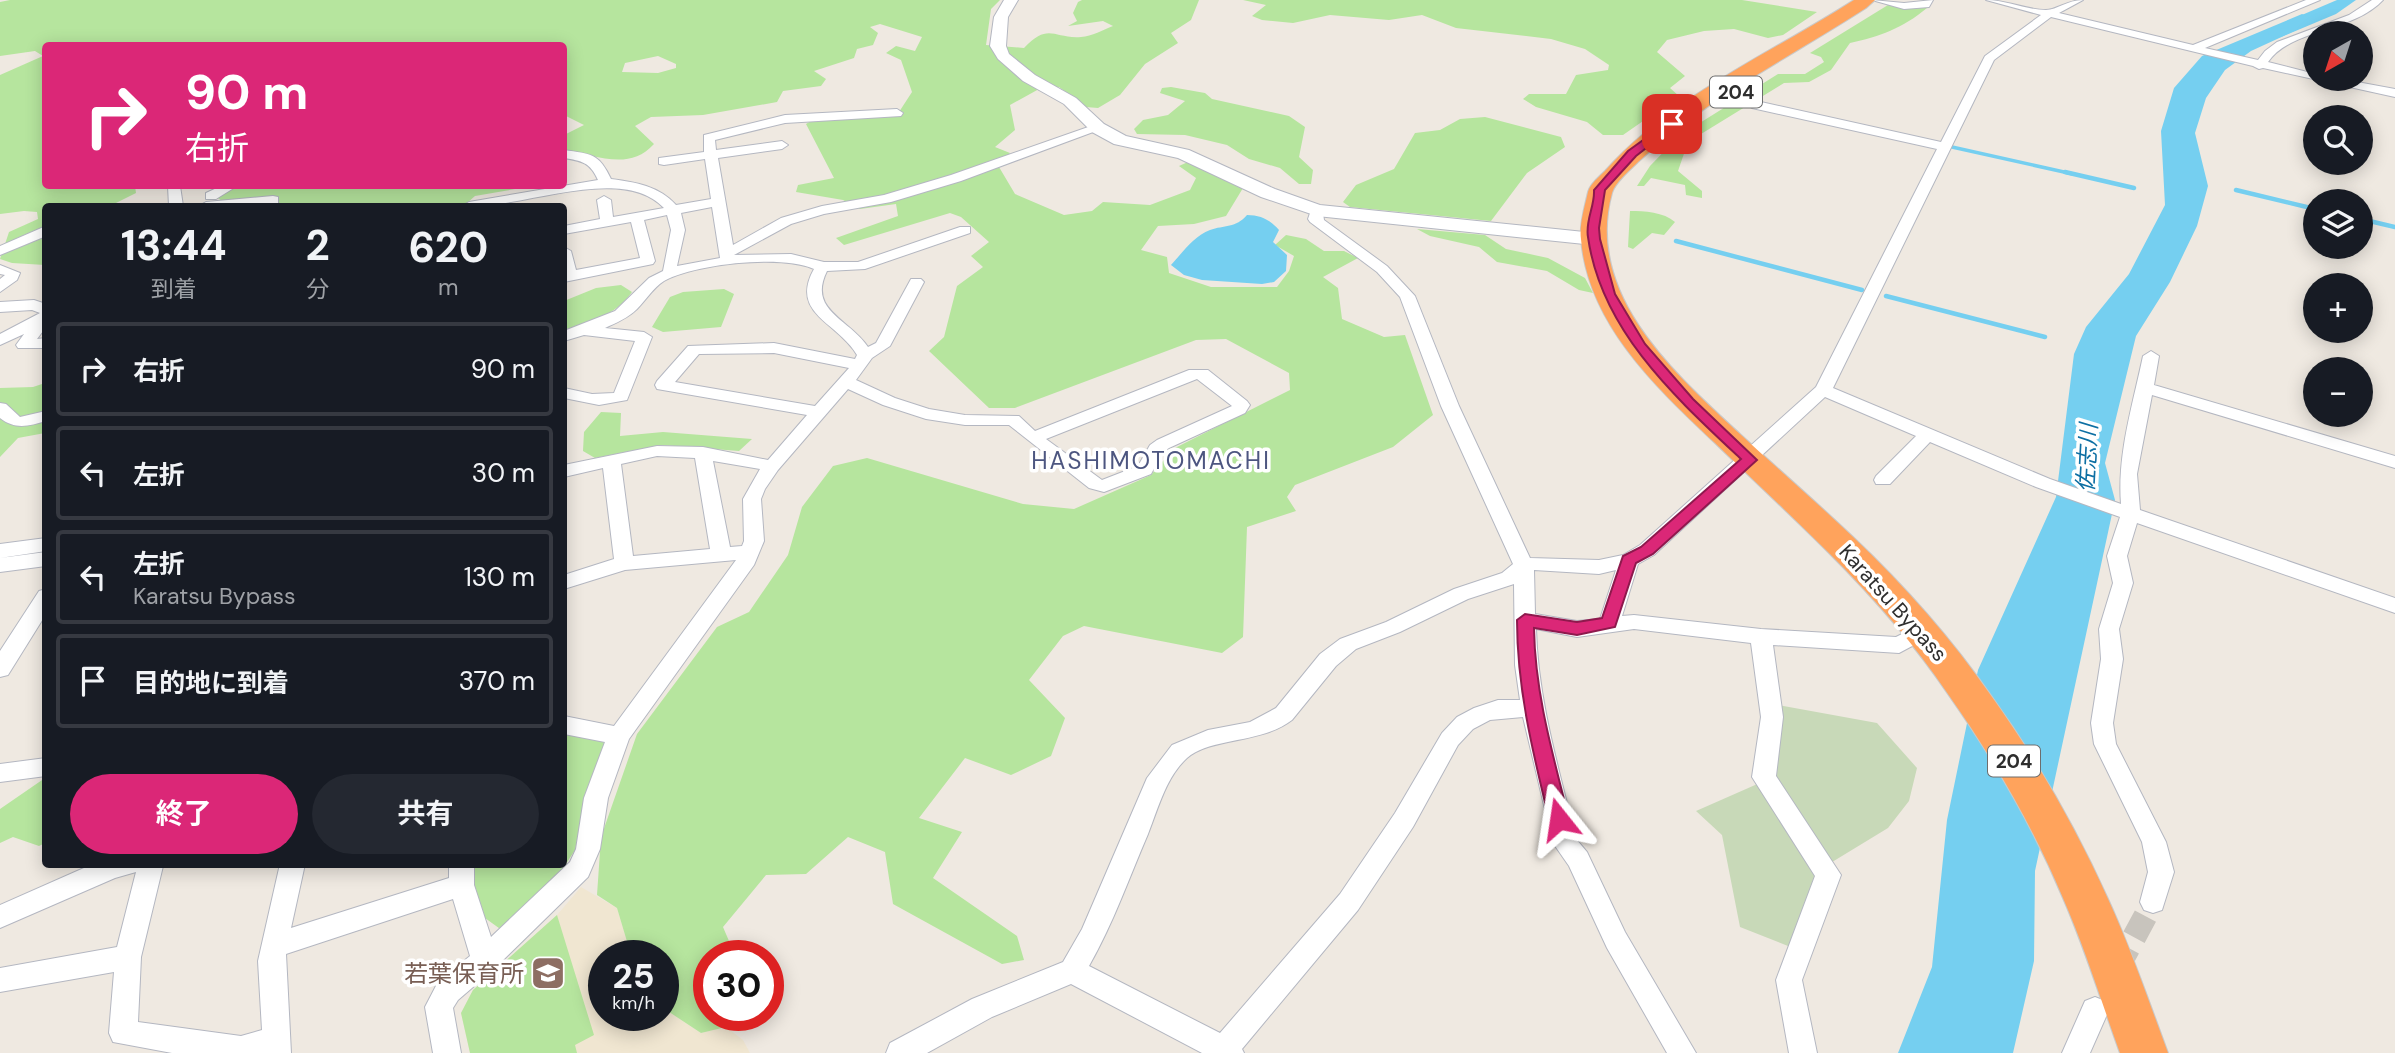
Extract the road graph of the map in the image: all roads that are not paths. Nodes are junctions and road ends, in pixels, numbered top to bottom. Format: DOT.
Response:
graph roads {
  1 [pos="1011,0"];
  2 [pos="1877,0"];
  3 [pos="1928,0"];
  4 [pos="1992,0"];
  5 [pos="2078,0"];
  6 [pos="2315,0"];
  7 [pos="2378,0"];
  8 [pos="2049,14"];
  9 [pos="2192,49"];
  10 [pos="2259,66"];
  11 [pos="2303,75"];
  12 [pos="2373,89"];
  13 [pos="2395,93"];
  14 [pos="1752,104"];
  15 [pos="897,113"];
  16 [pos="1092,118"];
  17 [pos="782,145"];
  18 [pos="1945,147"];
  19 [pos="567,154"];
  20 [pos="710,155"];
  21 [pos="664,161"];
  22 [pos="606,183"];
  23 [pos="226,189"];
  24 [pos="274,200"];
  25 [pos="604,200"];
  26 [pos="718,202"];
  27 [pos="209,203"];
  28 [pos="224,203"];
  29 [pos="487,203"];
  30 [pos="673,210"];
  31 [pos="1317,210"];
  32 [pos="636,216"];
  33 [pos="607,222"];
  34 [pos="567,229"];
  35 [pos="965,230"];
  36 [pos="42,232"];
  37 [pos="1594,239"];
  38 [pos="0,251"];
  39 [pos="728,257"];
  40 [pos="822,267"];
  41 [pos="0,269"];
  42 [pos="671,273"];
  43 [pos="567,277"];
  44 [pos="916,282"];
  45 [pos="0,287"];
  46 [pos="0,307"];
  47 [pos="42,310"];
  48 [pos="42,316"];
  49 [pos="42,319"];
  50 [pos="581,330"];
  51 [pos="567,335"];
  52 [pos="0,340"];
  53 [pos="42,343"];
  54 [pos="2151,356"];
  55 [pos="862,360"];
  56 [pos="846,381"];
  57 [pos="2144,387"];
  58 [pos="1823,390"];
  59 [pos="567,394"];
  60 [pos="0,408"];
  61 [pos="819,412"];
  62 [pos="42,417"];
  63 [pos="1927,434"];
  64 [pos="1033,438"];
  65 [pos="703,453"];
  66 [pos="1750,460"];
  67 [pos="611,461"];
  68 [pos="2395,462"];
  69 [pos="772,466"];
  70 [pos="567,470"];
  71 [pos="1883,480"];
  72 [pos="2131,513"];
  73 [pos="42,545"];
  74 [pos="0,551"];
  75 [pos="751,552"];
  76 [pos="721,554"];
  77 [pos="42,560"];
  78 [pos="1629,560"];
  79 [pos="624,563"];
  80 [pos="0,565"];
  81 [pos="1524,566"];
  82 [pos="567,581"];
  83 [pos="42,602"];
  84 [pos="2395,606"];
  85 [pos="1525,620"];
  86 [pos="1609,623"];
  87 [pos="1761,637"];
  88 [pos="1931,643"];
  89 [pos="8,644"];
  90 [pos="0,669"];
  91 [pos="1532,708"];
  92 [pos="567,726"];
  93 [pos="619,736"];
  94 [pos="42,768"];
  95 [pos="0,773"];
  96 [pos="109,868"];
  97 [pos="144,868"];
  98 [pos="292,868"];
  99 [pos="462,875"];
  100 [pos="2153,902"];
  101 [pos="0,917"];
  102 [pos="273,946"];
  103 [pos="128,957"];
  104 [pos="485,960"];
  105 [pos="1072,971"];
  106 [pos="0,980"];
  107 [pos="2095,1010"];
  108 [pos="277,1046"];
  109 [pos="1225,1052"];
  110 [pos="447,1053"];
  111 [pos="900,1053"];
  112 [pos="1682,1053"];
  113 [pos="1803,1053"];
  114 [pos="2076,1053"];
  115 [pos="2144,1053"];
  1 -- 16 [label="street"];
  2 -- 3 [label="street"];
  2 -- 37 [label="highway, Karatsu Bypass / 204"];
  4 -- 8 [label="street"];
  5 -- 8 [label="street"];
  6 -- 9 [label="street"];
  7 -- 10 [label="street"];
  8 -- 9 [label="street"];
  8 -- 18 [label="street"];
  9 -- 10 [label="street"];
  10 -- 11 [label="street"];
  12 -- 13 [label="street"];
  14 -- 18 [label="street"];
  15 -- 20 [label="street"];
  16 -- 31 [label="street"];
  16 -- 39 [label="street"];
  17 -- 20 [label="street"];
  18 -- 58 [label="street"];
  19 -- 22 [label="street"];
  20 -- 21 [label="street"];
  20 -- 26 [label="street"];
  22 -- 29 [label="street"];
  22 -- 30 [label="street"];
  23 -- 27 [label="street"];
  24 -- 28 [label="street"];
  25 -- 33 [label="street"];
  26 -- 30 [label="street"];
  26 -- 39 [label="street"];
  30 -- 32 [label="street"];
  30 -- 42 [label="street"];
  31 -- 37 [label="street"];
  31 -- 81 [label="street"];
  32 -- 33 [label="street"];
  32 -- 43 [label="street"];
  33 -- 34 [label="street"];
  35 -- 40 [label="street"];
  36 -- 38 [label="street"];
  37 -- 66 [label="highway, Karatsu Bypass / 204"];
  39 -- 40 [label="street"];
  39 -- 42 [label="street"];
  40 -- 55 [label="street"];
  41 -- 45 [label="street"];
  42 -- 50 [label="street"];
  44 -- 55 [label="street"];
  46 -- 47 [label="street"];
  48 -- 52 [label="street"];
  49 -- 53 [label="street"];
  50 -- 51 [label="street"];
  50 -- 59 [label="street"];
  54 -- 57 [label="street"];
  55 -- 56 [label="street"];
  55 -- 61 [label="street"];
  56 -- 61 [label="street"];
  56 -- 64 [label="street"];
  57 -- 68 [label="street"];
  57 -- 72 [label="street"];
  58 -- 63 [label="street"];
  58 -- 66 [label="street"];
  60 -- 62 [label="street"];
  61 -- 69 [label="street"];
  63 -- 71 [label="street"];
  63 -- 72 [label="street"];
  64 -- 64 [label="street"];
  65 -- 67 [label="street"];
  65 -- 69 [label="street"];
  65 -- 76 [label="street"];
  66 -- 78 [label="street"];
  66 -- 88 [label="highway, Karatsu Bypass / 204"];
  67 -- 70 [label="street"];
  67 -- 79 [label="street"];
  69 -- 75 [label="street"];
  72 -- 84 [label="street"];
  72 -- 100 [label="street"];
  73 -- 74 [label="street"];
  75 -- 76 [label="street"];
  75 -- 93 [label="street"];
  76 -- 79 [label="street"];
  77 -- 80 [label="street"];
  78 -- 81 [label="street"];
  78 -- 86 [label="street"];
  79 -- 82 [label="street"];
  81 -- 85 [label="street"];
  81 -- 105 [label="street"];
  83 -- 89 [label="street"];
  85 -- 86 [label="street"];
  85 -- 91 [label="street"];
  86 -- 87 [label="street"];
  87 -- 88 [label="street"];
  87 -- 113 [label="street"];
  88 -- 115 [label="highway, Karatsu Bypass / 204"];
  89 -- 90 [label="street"];
  91 -- 109 [label="street"];
  91 -- 112 [label="street"];
  92 -- 93 [label="street"];
  93 -- 104 [label="street"];
  94 -- 95 [label="street"];
  96 -- 101 [label="street"];
  97 -- 103 [label="street"];
  98 -- 102 [label="street"];
  99 -- 102 [label="street"];
  99 -- 104 [label="street"];
  102 -- 108 [label="street"];
  103 -- 106 [label="street"];
  103 -- 108 [label="street"];
  104 -- 110 [label="street"];
  105 -- 109 [label="street"];
  105 -- 111 [label="street"];
  107 -- 114 [label="street"];
}
